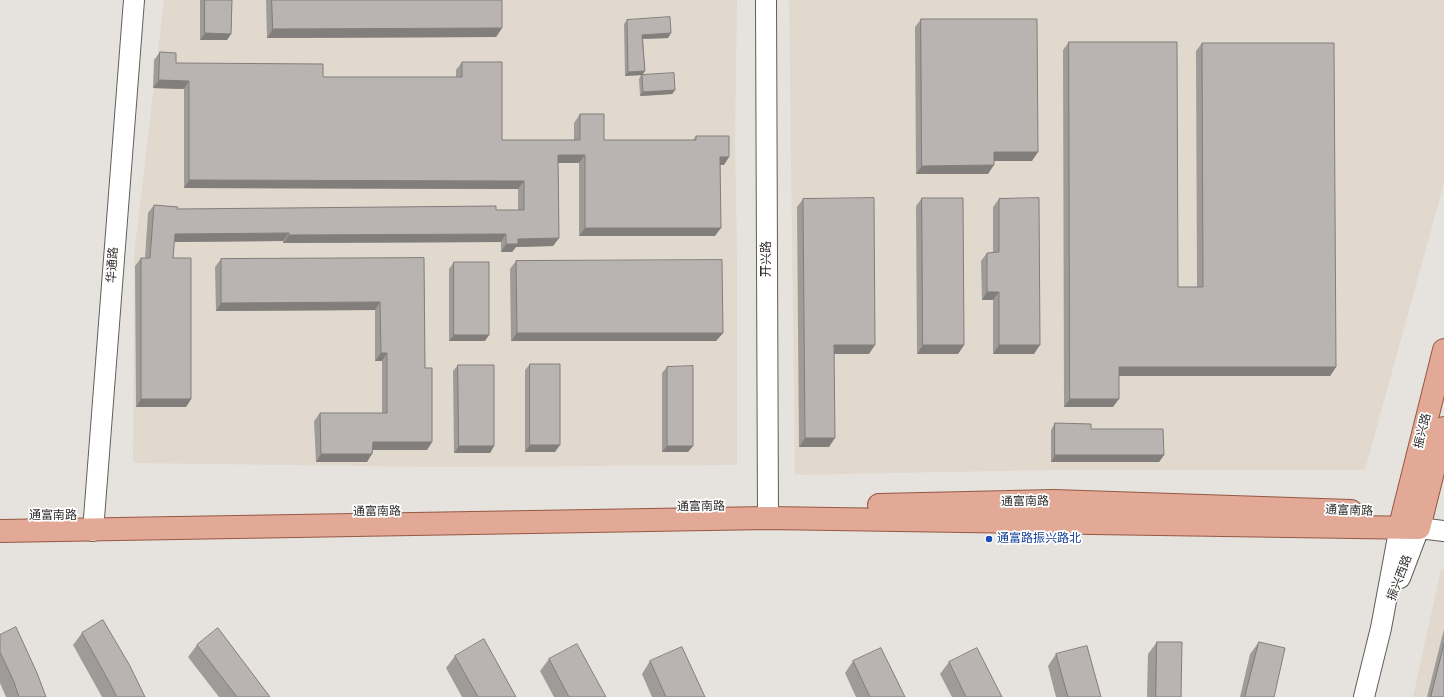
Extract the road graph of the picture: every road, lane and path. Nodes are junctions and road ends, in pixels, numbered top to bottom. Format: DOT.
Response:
graph roads {
  1 [pos="134,0"];
  2 [pos="766,0"];
  3 [pos="1444,350"];
  4 [pos="1444,428"];
  5 [pos="768,512"];
  6 [pos="0,516"];
  7 [pos="1444,519"];
  8 [pos="1411,520"];
  9 [pos="93,523"];
  10 [pos="1444,530"];
  11 [pos="0,531"];
  12 [pos="1364,697"];
  1 -- 9 [label="street, 华通路"];
  2 -- 5 [label="street, 开兴路"];
  3 -- 8 [label="main road, 振兴路"];
  4 -- 8 [label="main road, 振兴路"];
  5 -- 8 [label="main road, 通富南路"];
  5 -- 9 [label="main road, 通富南路"];
  6 -- 9 [label="main road, 通富南路"];
  7 -- 8 [label="street, 通富南路"];
  8 -- 10 [label="street, 通富南路"];
  8 -- 12 [label="street, 振兴西路"];
  9 -- 11 [label="main road, 通富南路"];
}
